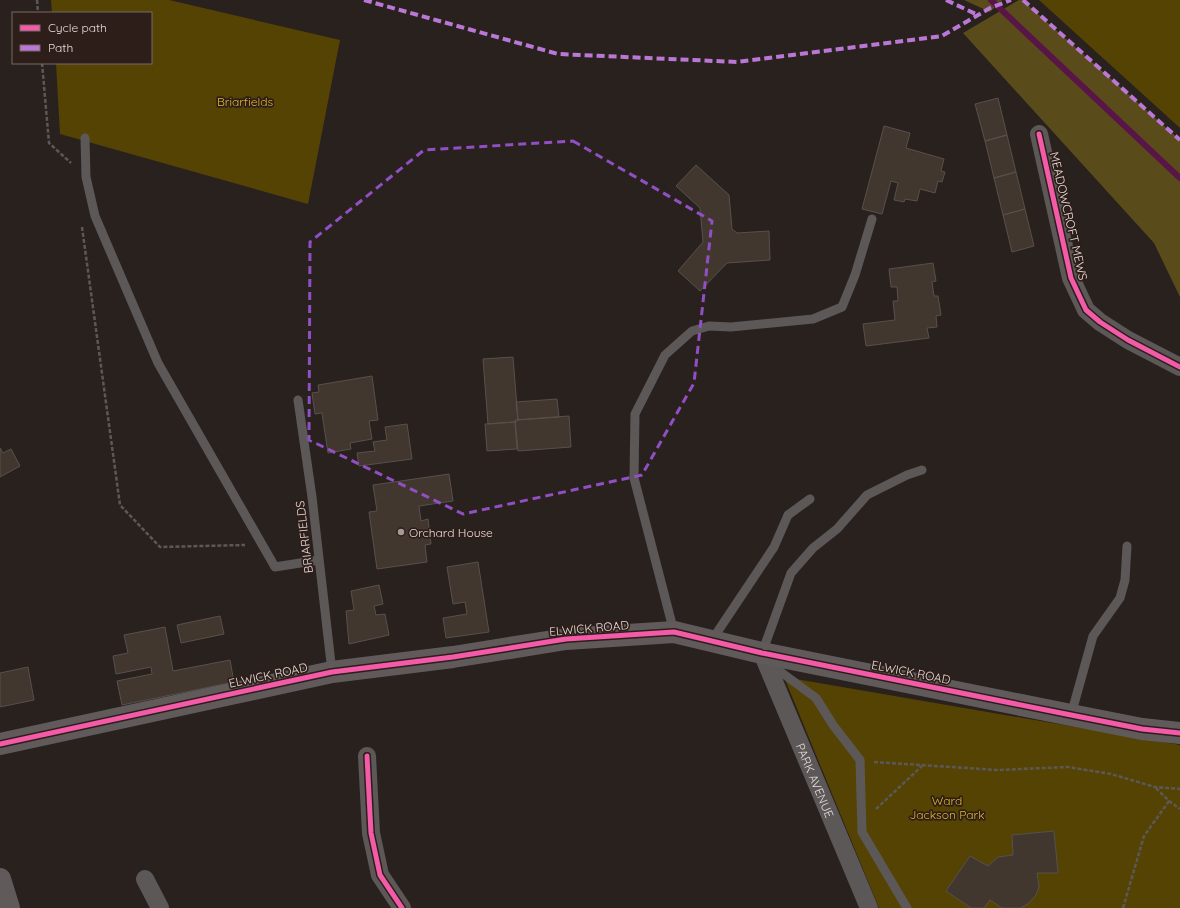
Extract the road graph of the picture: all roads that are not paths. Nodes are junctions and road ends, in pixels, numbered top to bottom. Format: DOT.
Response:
graph roads {
  1 [pos="1039,134"];
  2 [pos="85,138"];
  3 [pos="872,219"];
  4 [pos="1180,367"];
  5 [pos="298,400"];
  6 [pos="922,470"];
  7 [pos="810,499"];
  8 [pos="1127,546"];
  9 [pos="319,560"];
  10 [pos="674,632"];
  11 [pos="712,641"];
  12 [pos="764,657"];
  13 [pos="332,672"];
  14 [pos="1071,715"];
  15 [pos="1180,733"];
  16 [pos="0,744"];
  17 [pos="367,756"];
  18 [pos="0,879"];
  19 [pos="146,879"];
  20 [pos="8,908"];
  21 [pos="160,908"];
  22 [pos="402,908"];
  23 [pos="868,908"];
  24 [pos="907,908"];
  1 -- 4 [label="street, MEADOWCROFT MEWS"];
  2 -- 9 [label="lane"];
  3 -- 10 [label="lane"];
  5 -- 9 [label="lane, BRIARFIELDS"];
  6 -- 12 [label="lane"];
  7 -- 11 [label="lane"];
  8 -- 14 [label="lane"];
  9 -- 13 [label="lane, BRIARFIELDS"];
  10 -- 11 [label="street, ELWICK ROAD"];
  10 -- 13 [label="street, ELWICK ROAD"];
  11 -- 12 [label="street, ELWICK ROAD"];
  12 -- 14 [label="street, ELWICK ROAD"];
  12 -- 23 [label="street, PARK AVENUE"];
  12 -- 24 [label="lane"];
  13 -- 16 [label="street, ELWICK ROAD"];
  14 -- 15 [label="street, ELWICK ROAD"];
  17 -- 22 [label="street"];
  18 -- 20 [label="street"];
  19 -- 21 [label="street"];
}
